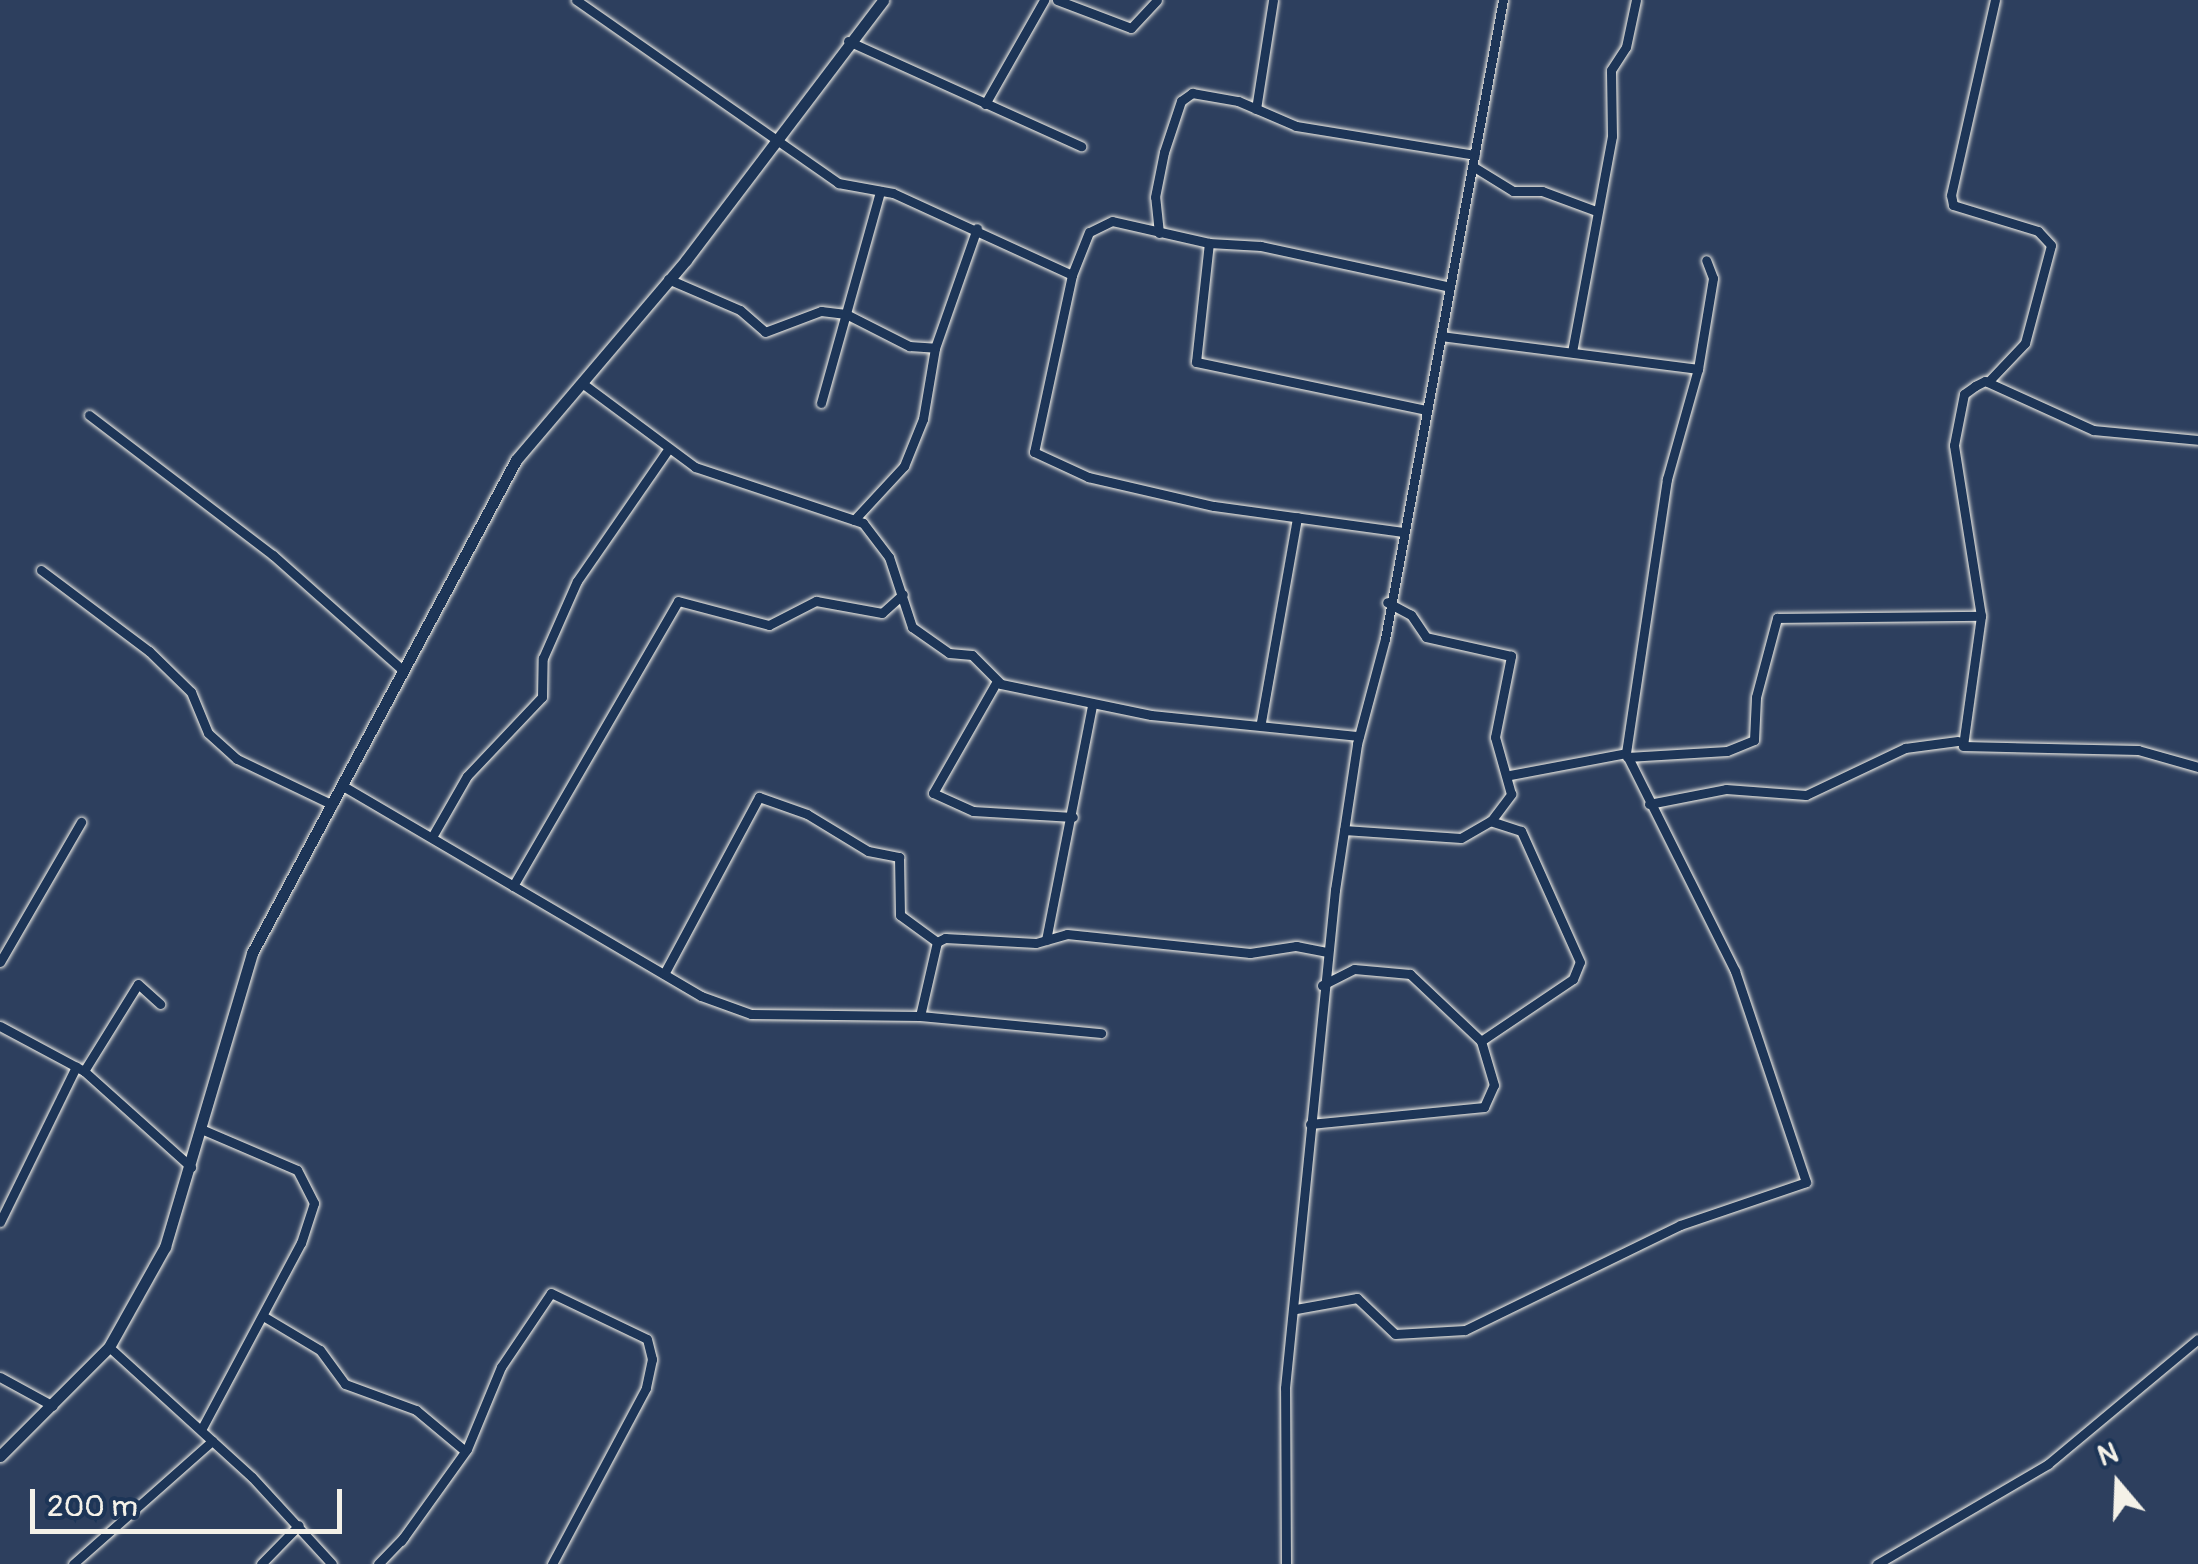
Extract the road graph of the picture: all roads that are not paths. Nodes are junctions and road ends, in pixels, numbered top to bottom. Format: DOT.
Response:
graph roads {
  1 [pos="576,0"];
  2 [pos="883,0"];
  3 [pos="1044,0"];
  4 [pos="1057,0"];
  5 [pos="1157,0"];
  6 [pos="1273,0"];
  7 [pos="1503,0"];
  8 [pos="1636,0"];
  9 [pos="1996,0"];
  10 [pos="848,41"];
  11 [pos="985,104"];
  12 [pos="1256,109"];
  13 [pos="778,142"];
  14 [pos="1081,146"];
  15 [pos="1475,156"];
  16 [pos="1474,167"];
  17 [pos="880,191"];
  18 [pos="1596,211"];
  19 [pos="977,228"];
  20 [pos="1159,233"];
  21 [pos="1209,243"];
  22 [pos="1706,260"];
  23 [pos="1072,275"];
  24 [pos="668,279"];
  25 [pos="1450,288"];
  26 [pos="846,314"];
  27 [pos="1441,336"];
  28 [pos="935,348"];
  29 [pos="1572,352"];
  30 [pos="1698,369"];
  31 [pos="1988,382"];
  32 [pos="582,383"];
  33 [pos="821,403"];
  34 [pos="1426,410"];
  35 [pos="89,415"];
  36 [pos="2198,440"];
  37 [pos="666,451"];
  38 [pos="1297,517"];
  39 [pos="854,520"];
  40 [pos="1403,532"];
  41 [pos="41,570"];
  42 [pos="904,594"];
  43 [pos="1387,602"];
  44 [pos="1981,616"];
  45 [pos="399,667"];
  46 [pos="997,681"];
  47 [pos="1092,706"];
  48 [pos="1261,722"];
  49 [pos="1358,736"];
  50 [pos="1958,740"];
  51 [pos="1627,755"];
  52 [pos="2198,767"];
  53 [pos="1510,775"];
  54 [pos="344,786"];
  55 [pos="1649,804"];
  56 [pos="333,805"];
  57 [pos="1072,817"];
  58 [pos="82,822"];
  59 [pos="1491,822"];
  60 [pos="1344,830"];
  61 [pos="432,836"];
  62 [pos="513,886"];
  63 [pos="1046,940"];
  64 [pos="936,942"];
  65 [pos="1327,952"];
  66 [pos="0,962"];
  67 [pos="664,974"];
  68 [pos="1322,985"];
  69 [pos="160,1004"];
  70 [pos="920,1016"];
  71 [pos="0,1026"];
  72 [pos="1101,1033"];
  73 [pos="1481,1042"];
  74 [pos="80,1069"];
  75 [pos="1310,1124"];
  76 [pos="203,1130"];
  77 [pos="193,1169"];
  78 [pos="0,1222"];
  79 [pos="1296,1308"];
  80 [pos="262,1316"];
  81 [pos="2198,1339"];
  82 [pos="110,1346"];
  83 [pos="0,1377"];
  84 [pos="53,1406"];
  85 [pos="200,1430"];
  86 [pos="212,1441"];
  87 [pos="467,1449"];
  88 [pos="0,1456"];
  89 [pos="299,1525"];
  90 [pos="73,1564"];
  91 [pos="260,1564"];
  92 [pos="332,1564"];
  93 [pos="378,1564"];
  94 [pos="552,1564"];
  95 [pos="1286,1564"];
  96 [pos="1877,1564"];
  1 -- 13 [label="street"];
  2 -- 10 [label="street"];
  3 -- 11 [label="street"];
  4 -- 5 [label="street"];
  6 -- 12 [label="street"];
  7 -- 15 [label="street"];
  8 -- 18 [label="street"];
  9 -- 31 [label="street"];
  10 -- 11 [label="street"];
  10 -- 13 [label="street"];
  11 -- 14 [label="street"];
  12 -- 15 [label="street"];
  12 -- 20 [label="street"];
  13 -- 17 [label="street"];
  13 -- 24 [label="street"];
  15 -- 16 [label="street"];
  16 -- 18 [label="street"];
  16 -- 25 [label="street"];
  17 -- 19 [label="street"];
  17 -- 26 [label="street"];
  18 -- 29 [label="street"];
  19 -- 23 [label="street"];
  19 -- 28 [label="street"];
  20 -- 21 [label="street"];
  20 -- 23 [label="street"];
  21 -- 25 [label="street"];
  21 -- 34 [label="street"];
  22 -- 30 [label="street"];
  23 -- 38 [label="street"];
  24 -- 26 [label="street"];
  24 -- 32 [label="street"];
  25 -- 27 [label="street"];
  26 -- 28 [label="street"];
  26 -- 33 [label="street"];
  27 -- 29 [label="street"];
  27 -- 34 [label="street"];
  28 -- 39 [label="street"];
  29 -- 30 [label="street"];
  30 -- 51 [label="street"];
  31 -- 36 [label="street"];
  31 -- 44 [label="street"];
  32 -- 37 [label="street"];
  32 -- 45 [label="street"];
  34 -- 40 [label="street"];
  35 -- 45 [label="street"];
  37 -- 39 [label="street"];
  37 -- 61 [label="street"];
  38 -- 40 [label="street"];
  38 -- 48 [label="street"];
  39 -- 42 [label="street"];
  40 -- 43 [label="street"];
  41 -- 56 [label="street"];
  42 -- 46 [label="street"];
  42 -- 62 [label="street"];
  43 -- 49 [label="street"];
  43 -- 53 [label="street"];
  44 -- 50 [label="street"];
  44 -- 51 [label="street"];
  45 -- 54 [label="street"];
  46 -- 47 [label="street"];
  46 -- 57 [label="street"];
  47 -- 48 [label="street"];
  47 -- 57 [label="street"];
  48 -- 49 [label="street"];
  49 -- 60 [label="street"];
  50 -- 52 [label="street"];
  50 -- 55 [label="street"];
  51 -- 53 [label="street"];
  51 -- 55 [label="street"];
  53 -- 59 [label="street"];
  54 -- 56 [label="street"];
  54 -- 61 [label="street"];
  55 -- 79 [label="street"];
  56 -- 76 [label="street"];
  57 -- 63 [label="street"];
  58 -- 66 [label="street"];
  59 -- 60 [label="street"];
  59 -- 73 [label="street"];
  60 -- 65 [label="street"];
  61 -- 62 [label="street"];
  62 -- 67 [label="street"];
  63 -- 64 [label="street"];
  63 -- 65 [label="street"];
  64 -- 67 [label="street"];
  64 -- 70 [label="street"];
  65 -- 68 [label="street"];
  67 -- 70 [label="street"];
  68 -- 73 [label="street"];
  68 -- 75 [label="street"];
  69 -- 74 [label="street"];
  70 -- 72 [label="street"];
  71 -- 74 [label="street"];
  73 -- 75 [label="street"];
  74 -- 77 [label="street"];
  74 -- 78 [label="street"];
  75 -- 79 [label="street"];
  76 -- 77 [label="street"];
  76 -- 80 [label="street"];
  77 -- 82 [label="street"];
  79 -- 95 [label="street"];
  80 -- 85 [label="street"];
  80 -- 87 [label="street"];
  81 -- 96 [label="street"];
  82 -- 84 [label="street"];
  82 -- 85 [label="street"];
  83 -- 84 [label="street"];
  84 -- 88 [label="street"];
  85 -- 86 [label="street"];
  86 -- 89 [label="street"];
  86 -- 90 [label="street"];
  87 -- 93 [label="street"];
  87 -- 94 [label="street"];
  89 -- 91 [label="street"];
  89 -- 92 [label="street"];
}
